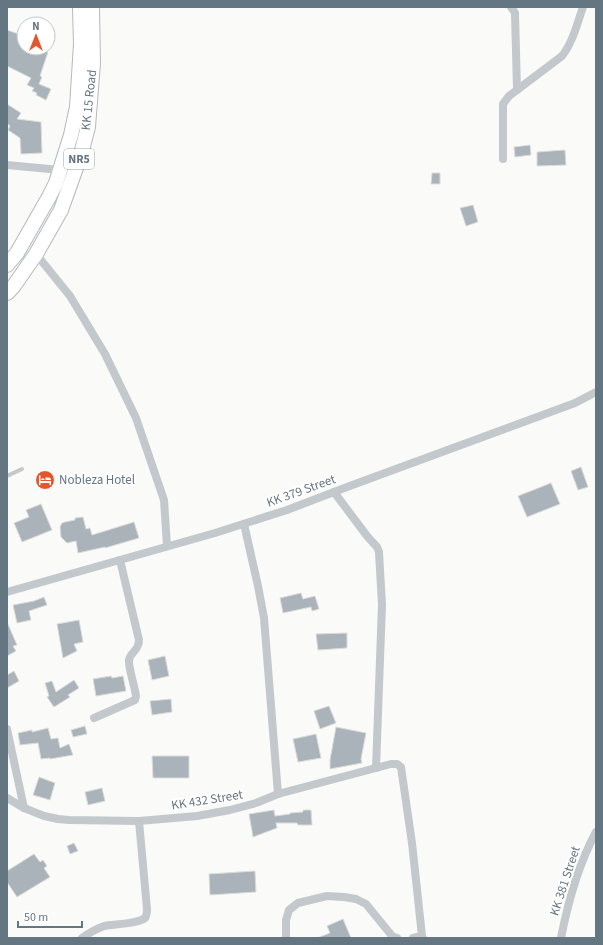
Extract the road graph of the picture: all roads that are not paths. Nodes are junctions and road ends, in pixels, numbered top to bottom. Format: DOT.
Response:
graph roads {
  1 [pos="80,7"];
  2 [pos="92,7"];
  3 [pos="511,7"];
  4 [pos="583,7"];
  5 [pos="517,90"];
  6 [pos="503,159"];
  7 [pos="7,165"];
  8 [pos="60,170"];
  9 [pos="36,254"];
  10 [pos="7,265"];
  11 [pos="7,293"];
  12 [pos="596,392"];
  13 [pos="22,469"];
  14 [pos="7,476"];
  15 [pos="334,492"];
  16 [pos="244,524"];
  17 [pos="167,546"];
  18 [pos="120,560"];
  19 [pos="7,592"];
  20 [pos="94,718"];
  21 [pos="7,729"];
  22 [pos="376,768"];
  23 [pos="278,794"];
  24 [pos="7,798"];
  25 [pos="24,808"];
  26 [pos="139,821"];
  27 [pos="596,832"];
  28 [pos="423,937"];
  29 [pos="82,938"];
  30 [pos="286,938"];
  31 [pos="396,938"];
  32 [pos="413,938"];
  33 [pos="561,938"];
  1 -- 8 [label="highway, KK 15 Road / NR5"];
  2 -- 9 [label="highway, KK 15 Road / NR5"];
  3 -- 5 [label="street"];
  4 -- 5 [label="street"];
  5 -- 6 [label="street"];
  7 -- 8 [label="street"];
  8 -- 10 [label="highway, KK 15 Road / NR5"];
  9 -- 11 [label="highway, KK 15 Road / NR5"];
  9 -- 17 [label="street"];
  12 -- 15 [label="street, KK 379 Street"];
  13 -- 14 [label="lane"];
  15 -- 16 [label="street, KK 379 Street"];
  15 -- 22 [label="street"];
  16 -- 17 [label="street, KK 379 Street"];
  16 -- 23 [label="street"];
  17 -- 18 [label="street, KK 379 Street"];
  18 -- 19 [label="street, KK 379 Street"];
  18 -- 20 [label="street"];
  21 -- 25 [label="street"];
  22 -- 23 [label="street, KK 432 Street"];
  22 -- 28 [label="street, KK 432 Street"];
  23 -- 26 [label="street, KK 432 Street"];
  24 -- 25 [label="street, KK 432 Street"];
  25 -- 26 [label="street, KK 432 Street"];
  26 -- 29 [label="street"];
  27 -- 33 [label="street, KK 381 Street"];
  28 -- 32 [label="street"];
  30 -- 31 [label="street"];
}
